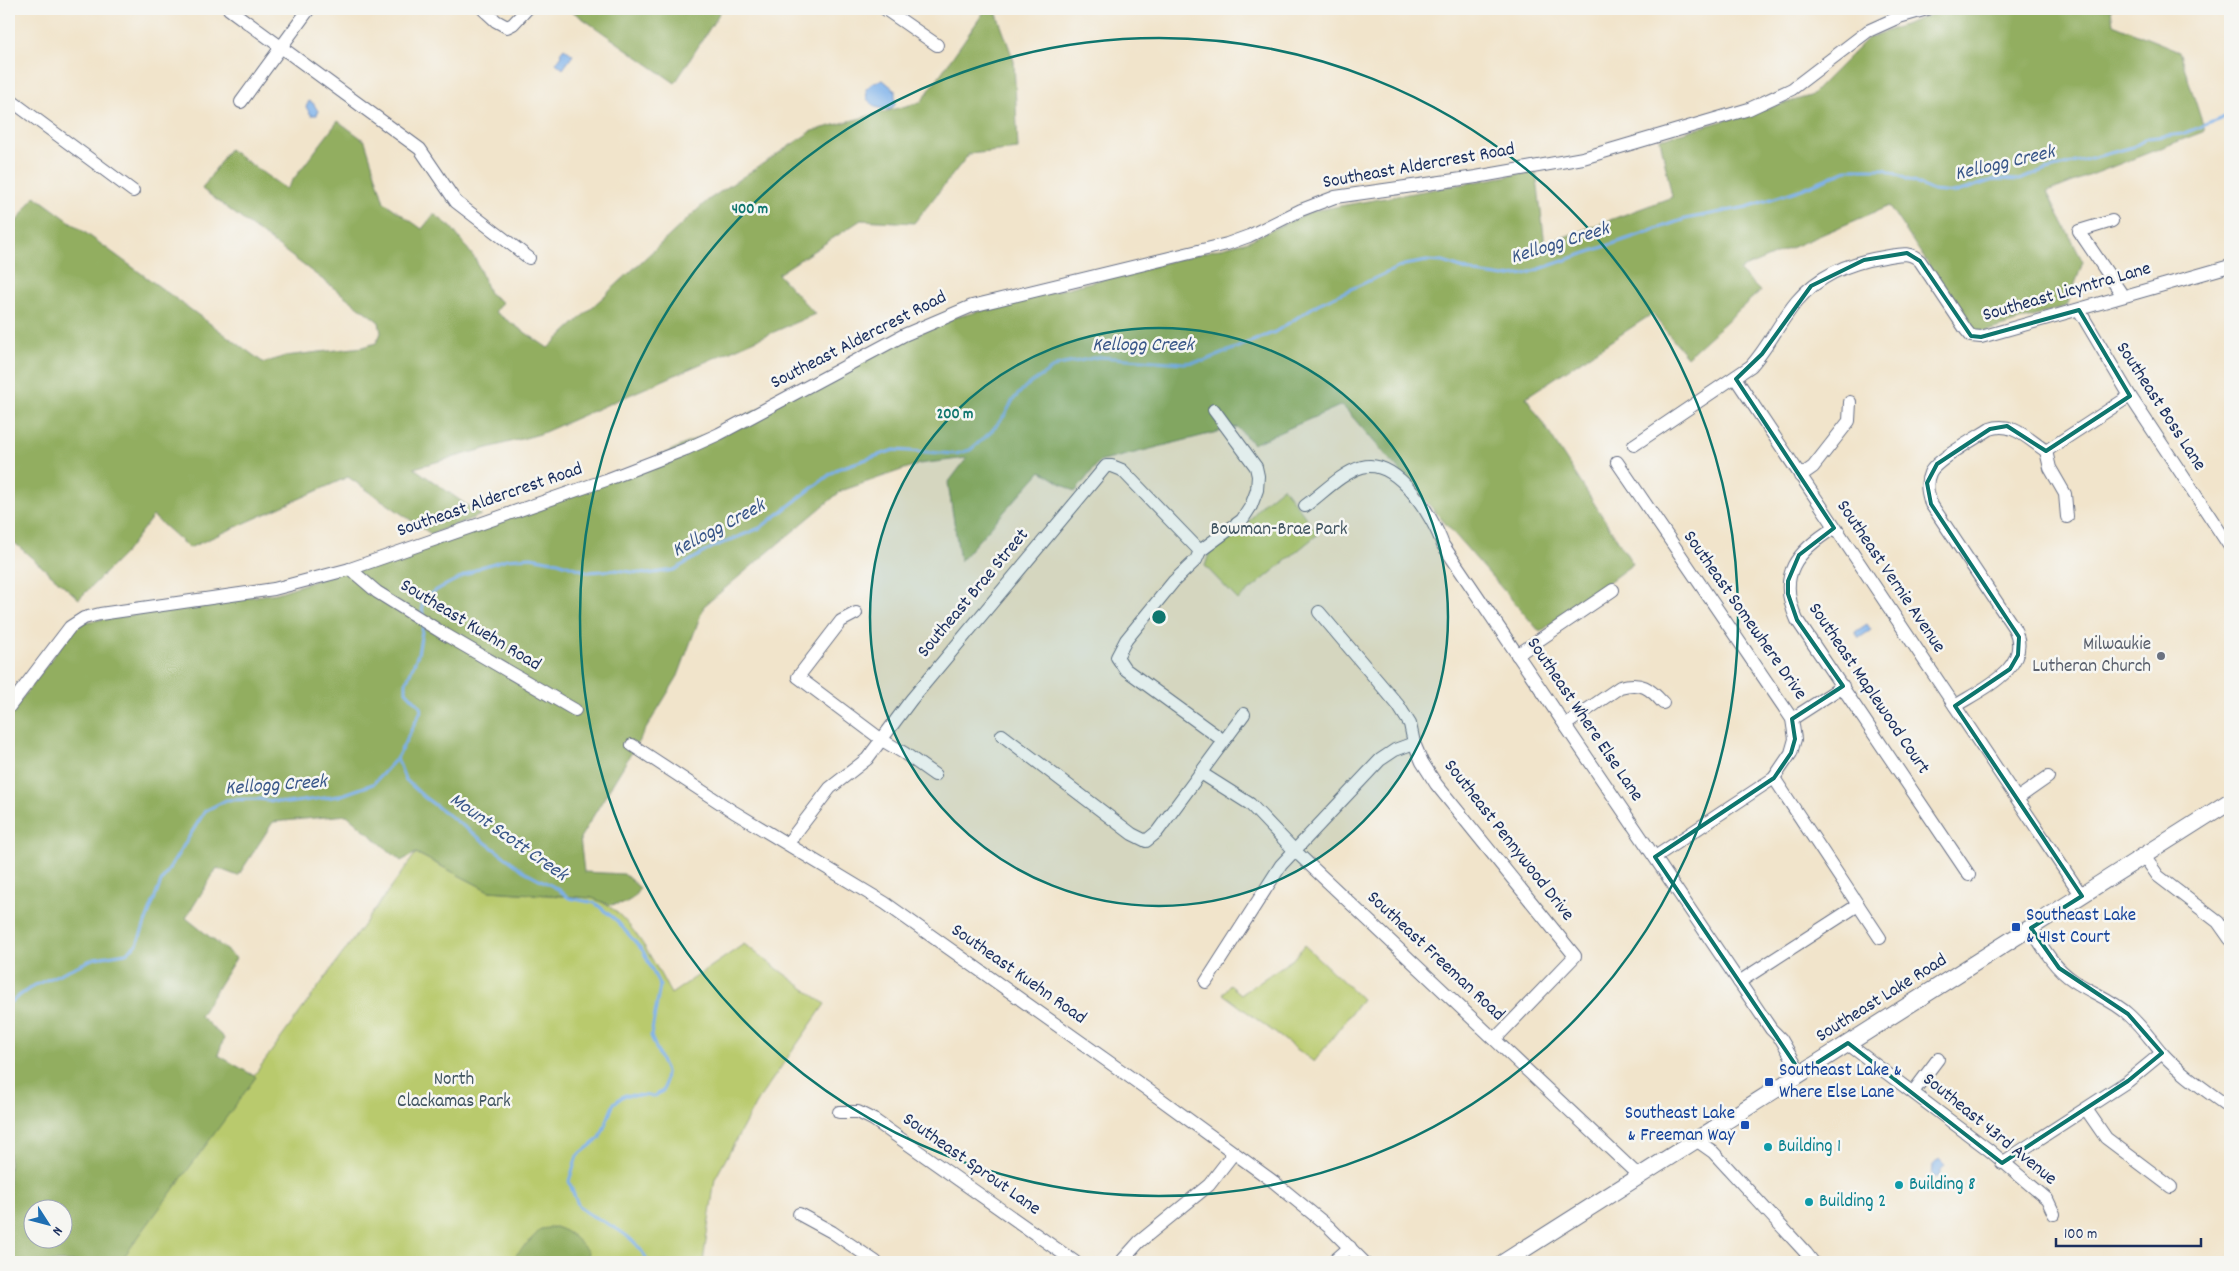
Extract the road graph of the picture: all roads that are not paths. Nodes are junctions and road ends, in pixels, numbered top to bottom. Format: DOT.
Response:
graph roads {
  1 [pos="229,9"];
  2 [pos="308,9"];
  3 [pos="483,9"];
  4 [pos="527,9"];
  5 [pos="885,9"];
  6 [pos="1927,9"];
  7 [pos="937,45"];
  8 [pos="281,46"];
  9 [pos="9,99"];
  10 [pos="241,102"];
  11 [pos="133,191"];
  12 [pos="2112,221"];
  13 [pos="529,258"];
  14 [pos="2230,266"];
  15 [pos="2123,296"];
  16 [pos="2079,310"];
  17 [pos="1736,379"];
  18 [pos="2130,396"];
  19 [pos="1850,402"];
  20 [pos="1214,410"];
  21 [pos="1634,445"];
  22 [pos="2046,451"];
  23 [pos="1617,462"];
  24 [pos="1800,476"];
  25 [pos="1305,506"];
  26 [pos="2067,517"];
  27 [pos="1834,528"];
  28 [pos="2230,547"];
  29 [pos="1200,551"];
  30 [pos="350,569"];
  31 [pos="1613,590"];
  32 [pos="1319,612"];
  33 [pos="856,613"];
  34 [pos="1517,655"];
  35 [pos="1843,686"];
  36 [pos="1663,703"];
  37 [pos="1955,706"];
  38 [pos="9,707"];
  39 [pos="575,710"];
  40 [pos="1244,714"];
  41 [pos="1792,719"];
  42 [pos="1565,725"];
  43 [pos="1002,735"];
  44 [pos="882,740"];
  45 [pos="1224,741"];
  46 [pos="1414,743"];
  47 [pos="632,745"];
  48 [pos="1201,772"];
  49 [pos="935,776"];
  50 [pos="2048,777"];
  51 [pos="1774,778"];
  52 [pos="2018,798"];
  53 [pos="2230,801"];
  54 [pos="788,843"];
  55 [pos="1294,850"];
  56 [pos="2144,856"];
  57 [pos="1655,857"];
  58 [pos="1969,875"];
  59 [pos="2082,896"];
  60 [pos="1858,905"];
  61 [pos="2031,928"];
  62 [pos="1880,938"];
  63 [pos="2230,940"];
  64 [pos="1206,982"];
  65 [pos="1738,982"];
  66 [pos="1496,1039"];
  67 [pos="1848,1044"];
  68 [pos="2162,1052"];
  69 [pos="1938,1059"];
  70 [pos="1802,1073"];
  71 [pos="1913,1092"];
  72 [pos="2230,1108"];
  73 [pos="2086,1109"];
  74 [pos="840,1112"];
  75 [pos="1696,1140"];
  76 [pos="1233,1154"];
  77 [pos="2002,1163"];
  78 [pos="1639,1176"];
  79 [pos="2171,1187"];
  80 [pos="799,1214"];
  81 [pos="2054,1214"];
  82 [pos="1350,1247"];
  83 [pos="876,1262"];
  84 [pos="1075,1262"];
  85 [pos="1121,1262"];
  86 [pos="1334,1262"];
  87 [pos="1364,1262"];
  88 [pos="1504,1262"];
  89 [pos="1813,1262"];
  1 -- 8 [label="street"];
  2 -- 8 [label="street"];
  3 -- 4 [label="street"];
  5 -- 7 [label="street"];
  6 -- 30 [label="street, Southeast Aldercrest Road"];
  8 -- 10 [label="street"];
  8 -- 13 [label="street"];
  9 -- 11 [label="street"];
  12 -- 15 [label="street"];
  14 -- 15 [label="street, Southeast Licyntra Lane"];
  15 -- 16 [label="street, Southeast Licyntra Lane"];
  16 -- 17 [label="street, Southeast Licyntra Lane"];
  16 -- 18 [label="street, Southeast Boss Lane"];
  17 -- 21 [label="street"];
  17 -- 24 [label="street, Southeast Vernie Avenue"];
  18 -- 22 [label="street"];
  18 -- 28 [label="street, Southeast Boss Lane"];
  19 -- 24 [label="street"];
  20 -- 29 [label="street"];
  22 -- 26 [label="street"];
  22 -- 37 [label="street"];
  23 -- 41 [label="street, Southeast Somewhere Drive"];
  24 -- 27 [label="street, Southeast Vernie Avenue"];
  25 -- 34 [label="street, Southeast Where Else Lane"];
  27 -- 35 [label="street, Southeast Maplewood Court"];
  27 -- 37 [label="street, Southeast Vernie Avenue"];
  29 -- 44 [label="street, Southeast Brae Street"];
  29 -- 45 [label="street"];
  30 -- 38 [label="street, Southeast Aldercrest Road"];
  30 -- 39 [label="street, Southeast Kuehn Road"];
  31 -- 34 [label="street"];
  32 -- 46 [label="street"];
  33 -- 44 [label="street"];
  34 -- 42 [label="street, Southeast Where Else Lane"];
  35 -- 41 [label="street"];
  35 -- 58 [label="street, Southeast Maplewood Court"];
  36 -- 42 [label="street"];
  37 -- 52 [label="street, Southeast Vernie Avenue"];
  40 -- 45 [label="street"];
  41 -- 51 [label="street, Southeast Somewhere Drive"];
  42 -- 57 [label="street, Southeast Where Else Lane"];
  43 -- 48 [label="street"];
  44 -- 49 [label="street"];
  44 -- 54 [label="street, Southeast Brae Street"];
  45 -- 48 [label="street"];
  46 -- 55 [label="street"];
  46 -- 66 [label="street, Southeast Pennywood Drive"];
  47 -- 54 [label="street, Southeast Kuehn Road"];
  48 -- 55 [label="street, Southeast Freeman Road"];
  50 -- 52 [label="street"];
  51 -- 57 [label="street, Southeast Somewhere Drive"];
  51 -- 60 [label="street"];
  52 -- 59 [label="street, Southeast Vernie Avenue"];
  53 -- 56 [label="main road, Southeast Lake Road"];
  54 -- 76 [label="street, Southeast Kuehn Road"];
  55 -- 64 [label="street"];
  55 -- 66 [label="street, Southeast Freeman Road"];
  56 -- 59 [label="main road, Southeast Lake Road"];
  56 -- 63 [label="street"];
  57 -- 65 [label="street, Southeast Where Else Lane"];
  59 -- 61 [label="main road, Southeast Lake Road"];
  60 -- 62 [label="street"];
  60 -- 65 [label="street"];
  61 -- 67 [label="main road, Southeast Lake Road"];
  61 -- 68 [label="street"];
  65 -- 70 [label="street, Southeast Where Else Lane"];
  66 -- 78 [label="street, Southeast Freeman Road"];
  67 -- 70 [label="main road, Southeast Lake Road"];
  67 -- 71 [label="street, Southeast 43rd Avenue"];
  68 -- 72 [label="street"];
  68 -- 73 [label="street"];
  69 -- 71 [label="street"];
  70 -- 75 [label="main road, Southeast Lake Road"];
  71 -- 77 [label="street, Southeast 43rd Avenue"];
  73 -- 77 [label="street"];
  73 -- 79 [label="street"];
  74 -- 84 [label="street, Southeast Sprout Lane"];
  75 -- 78 [label="main road, Southeast Lake Road"];
  75 -- 89 [label="street"];
  76 -- 82 [label="street, Southeast Kuehn Road"];
  76 -- 85 [label="street"];
  77 -- 81 [label="street, Southeast 43rd Avenue"];
  78 -- 88 [label="main road, Southeast Lake Road"];
  80 -- 83 [label="street"];
  82 -- 86 [label="street"];
  82 -- 87 [label="street, Southeast Kuehn Road"];
}
